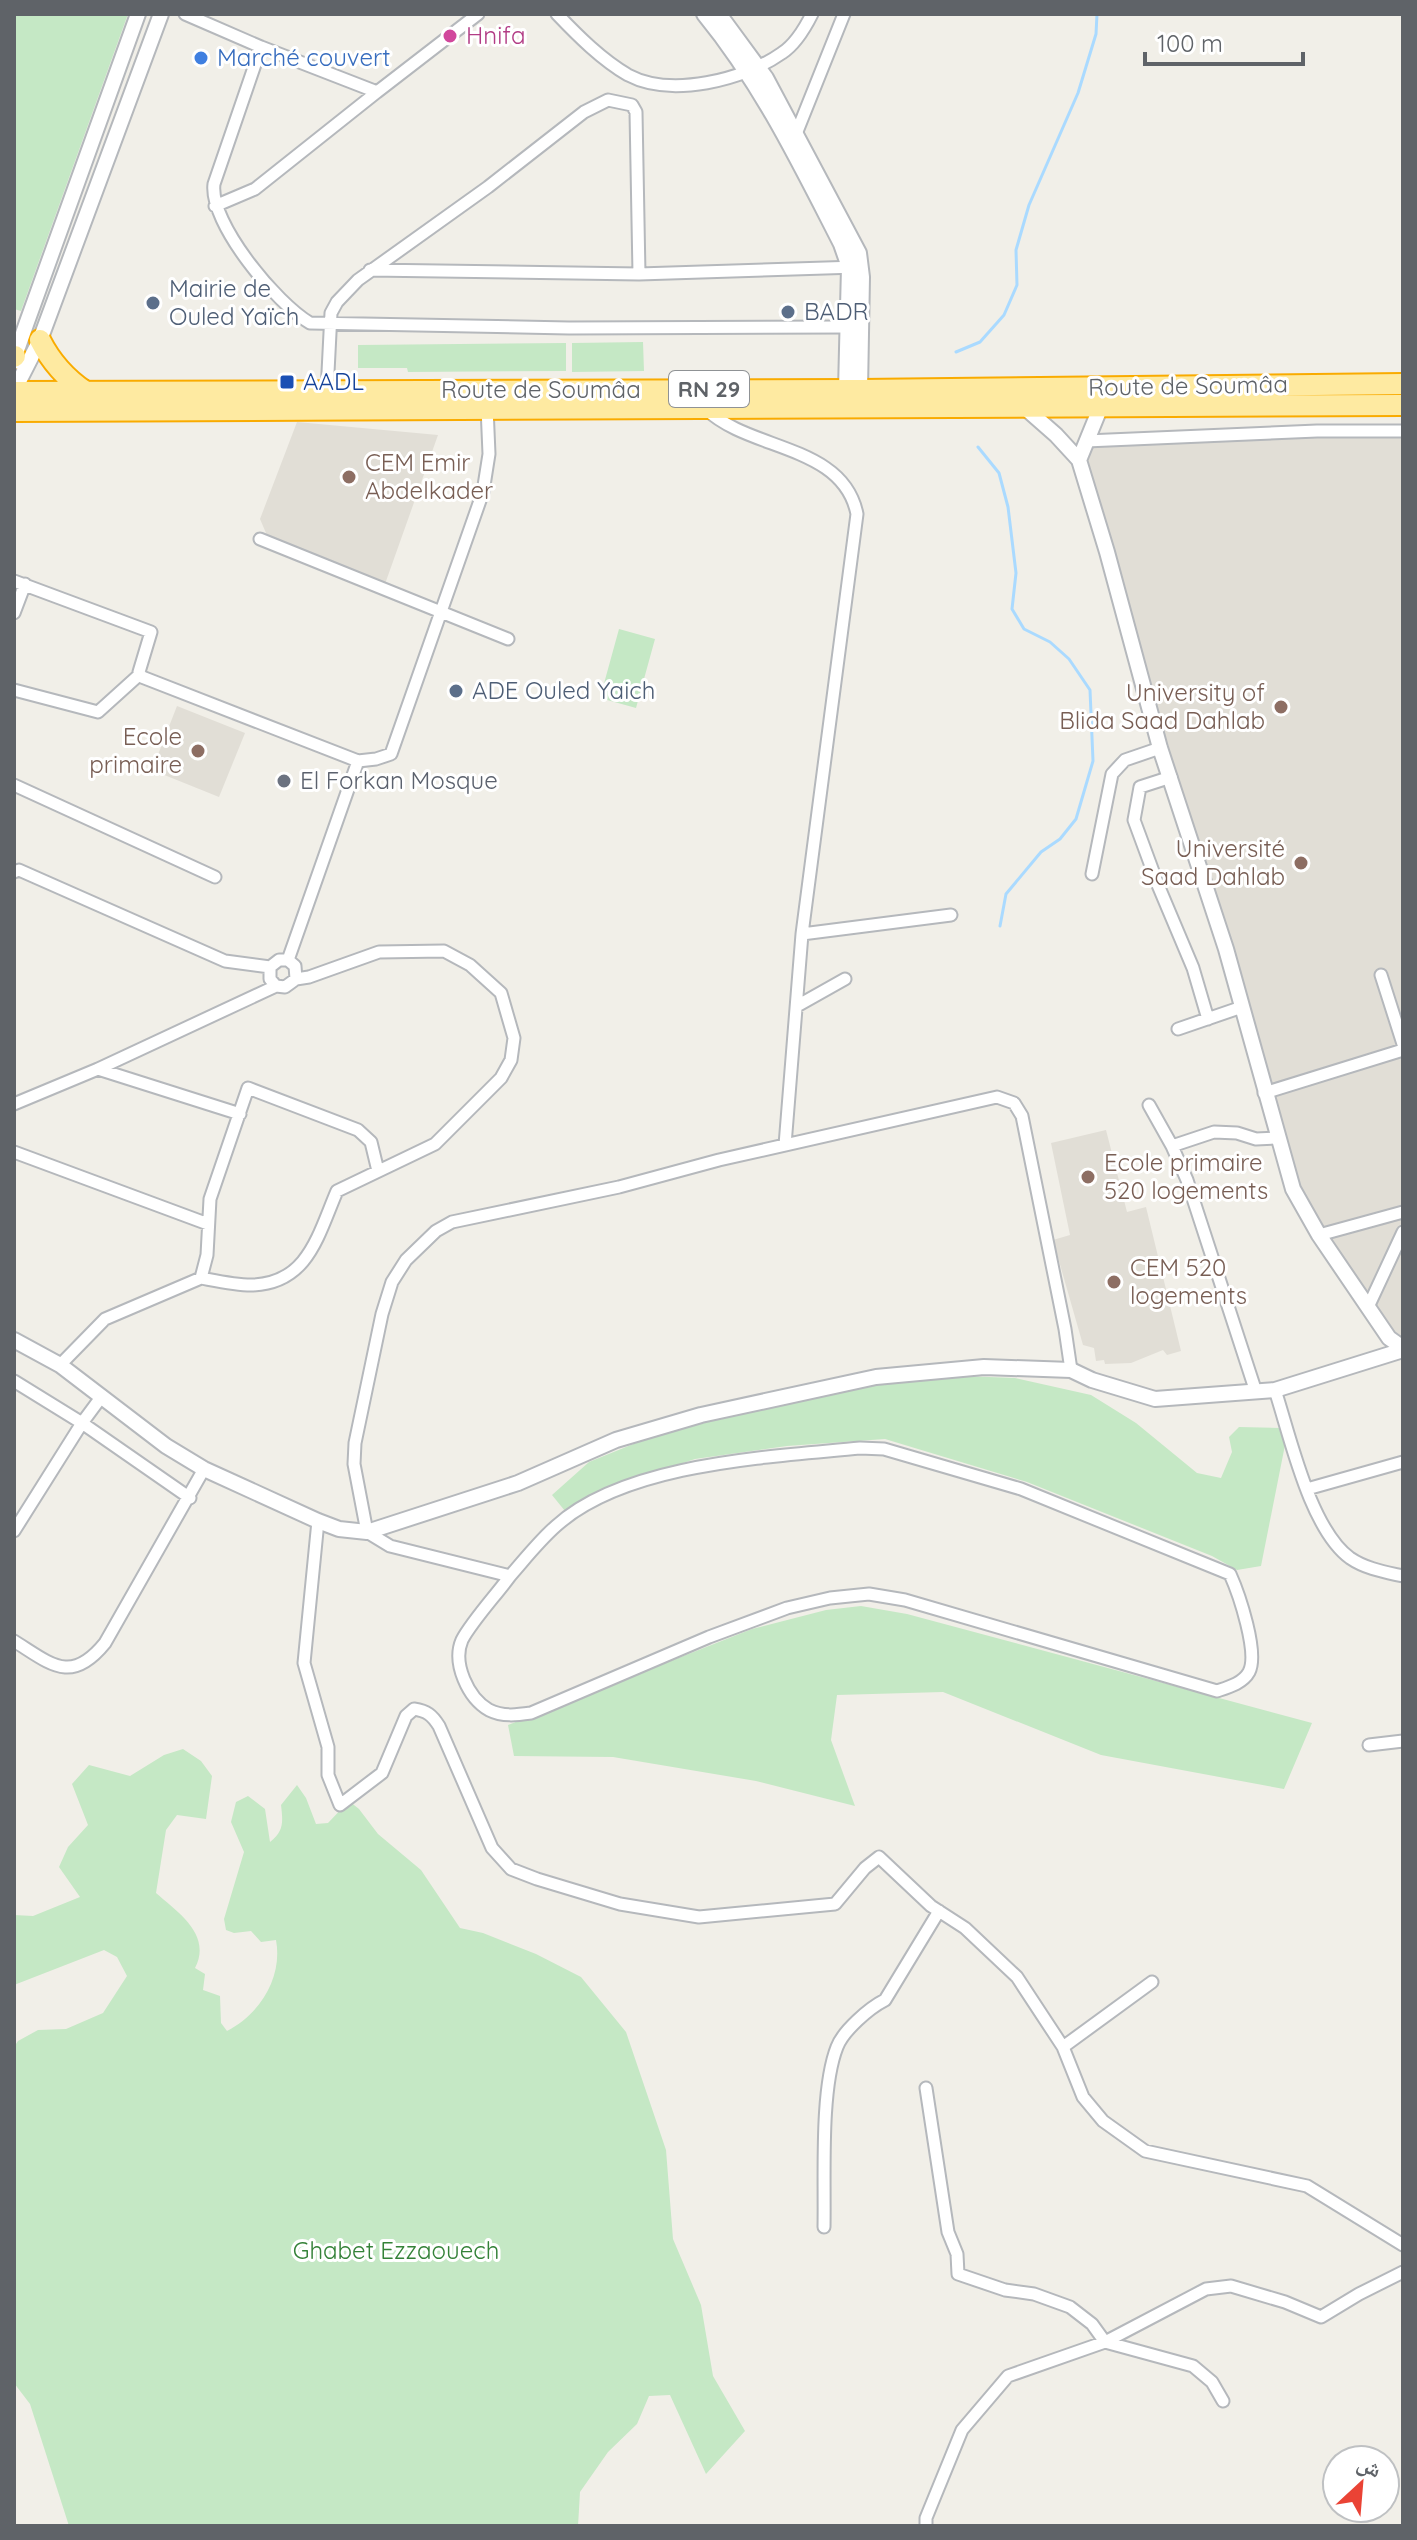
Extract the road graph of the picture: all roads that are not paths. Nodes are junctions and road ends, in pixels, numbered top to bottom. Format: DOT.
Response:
graph roads {
  1 [pos="138,14"];
  2 [pos="161,14"];
  3 [pos="185,14"];
  4 [pos="478,14"];
  5 [pos="557,14"];
  6 [pos="704,14"];
  7 [pos="719,14"];
  8 [pos="812,14"];
  9 [pos="844,14"];
  10 [pos="206,18"];
  11 [pos="261,47"];
  12 [pos="752,68"];
  13 [pos="377,92"];
  14 [pos="796,134"];
  15 [pos="215,206"];
  16 [pos="855,267"];
  17 [pos="370,270"];
  18 [pos="639,274"];
  19 [pos="329,323"];
  20 [pos="849,327"];
  21 [pos="40,340"];
  22 [pos="19,359"];
  23 [pos="1403,384"];
  24 [pos="853,390"];
  25 [pos="14,391"];
  26 [pos="86,392"];
  27 [pos="327,392"];
  28 [pos="701,398"];
  29 [pos="487,399"];
  30 [pos="1403,405"];
  31 [pos="1022,406"];
  32 [pos="1101,406"];
  33 [pos="14,411"];
  34 [pos="1403,431"];
  35 [pos="1086,441"];
  36 [pos="1079,460"];
  37 [pos="260,539"];
  38 [pos="20,582"];
  39 [pos="14,613"];
  40 [pos="441,614"];
  41 [pos="508,639"];
  42 [pos="139,675"];
  43 [pos="14,690"];
  44 [pos="1160,748"];
  45 [pos="358,761"];
  46 [pos="1171,777"];
  47 [pos="14,785"];
  48 [pos="14,872"];
  49 [pos="1092,874"];
  50 [pos="215,877"];
  51 [pos="951,915"];
  52 [pos="802,934"];
  53 [pos="288,960"];
  54 [pos="270,967"];
  55 [pos="1381,975"];
  56 [pos="296,979"];
  57 [pos="845,979"];
  58 [pos="276,986"];
  59 [pos="797,1006"];
  60 [pos="1242,1007"];
  61 [pos="1208,1019"];
  62 [pos="1178,1029"];
  63 [pos="1403,1047"];
  64 [pos="98,1069"];
  65 [pos="1264,1093"];
  66 [pos="14,1104"];
  67 [pos="1149,1105"];
  68 [pos="240,1114"];
  69 [pos="1278,1138"];
  70 [pos="785,1145"];
  71 [pos="1172,1146"];
  72 [pos="14,1152"];
  73 [pos="378,1171"];
  74 [pos="1403,1212"];
  75 [pos="208,1224"];
  76 [pos="1403,1232"];
  77 [pos="1319,1235"];
  78 [pos="201,1278"];
  79 [pos="1369,1305"];
  80 [pos="14,1340"];
  81 [pos="1403,1349"];
  82 [pos="60,1365"];
  83 [pos="1071,1370"];
  84 [pos="14,1381"];
  85 [pos="1275,1390"];
  86 [pos="1256,1392"];
  87 [pos="102,1396"];
  88 [pos="82,1423"];
  89 [pos="1403,1462"];
  90 [pos="204,1469"];
  91 [pos="1307,1489"];
  92 [pos="190,1498"];
  93 [pos="318,1521"];
  94 [pos="14,1531"];
  95 [pos="367,1532"];
  96 [pos="510,1576"];
  97 [pos="1403,1576"];
  98 [pos="14,1641"];
  99 [pos="1403,1741"];
  100 [pos="1369,1745"];
  101 [pos="939,1911"];
  102 [pos="1152,1982"];
  103 [pos="1063,2047"];
  104 [pos="926,2088"];
  105 [pos="824,2227"];
  106 [pos="1403,2245"];
  107 [pos="1403,2272"];
  108 [pos="1105,2342"];
  109 [pos="1223,2401"];
  110 [pos="926,2526"];
  1 -- 22 [label="street"];
  2 -- 21 [label="street"];
  3 -- 10 [label="street"];
  4 -- 13 [label="street"];
  5 -- 12 [label="street"];
  6 -- 12 [label="street"];
  7 -- 12 [label="street"];
  8 -- 12 [label="street"];
  9 -- 14 [label="street"];
  10 -- 11 [label="street"];
  11 -- 13 [label="street"];
  11 -- 15 [label="street"];
  12 -- 14 [label="street"];
  12 -- 16 [label="street"];
  13 -- 15 [label="street"];
  14 -- 16 [label="street"];
  15 -- 19 [label="street"];
  16 -- 18 [label="street"];
  16 -- 20 [label="street"];
  16 -- 24 [label="street"];
  17 -- 18 [label="street"];
  17 -- 18 [label="street"];
  17 -- 19 [label="street"];
  19 -- 20 [label="street"];
  19 -- 27 [label="street"];
  20 -- 24 [label="street"];
  21 -- 22 [label="street"];
  21 -- 26 [label="highway"];
  22 -- 25 [label="street"];
  23 -- 24 [label="highway, Route de Soumâa / RN 29"];
  24 -- 28 [label="highway, Route de Soumâa / RN 29"];
  25 -- 26 [label="highway, Route de Soumâa / RN 29"];
  26 -- 27 [label="highway, Route de Soumâa / RN 29"];
  27 -- 29 [label="highway, Route de Soumâa / RN 29"];
  28 -- 29 [label="highway, Route de Soumâa / RN 29"];
  28 -- 31 [label="highway, Route de Soumâa / RN 29"];
  28 -- 52 [label="street"];
  29 -- 33 [label="highway, Route de Soumâa / RN 29"];
  29 -- 40 [label="street"];
  30 -- 32 [label="highway, Route de Soumâa / RN 29"];
  31 -- 32 [label="highway, Route de Soumâa / RN 29"];
  31 -- 36 [label="street"];
  32 -- 35 [label="street"];
  34 -- 35 [label="street"];
  35 -- 36 [label="street"];
  36 -- 44 [label="street"];
  37 -- 40 [label="street"];
  38 -- 39 [label="street"];
  38 -- 42 [label="street"];
  40 -- 41 [label="street"];
  40 -- 45 [label="street"];
  42 -- 43 [label="street"];
  42 -- 45 [label="street"];
  44 -- 46 [label="street"];
  44 -- 49 [label="street"];
  45 -- 53 [label="street"];
  46 -- 60 [label="street"];
  46 -- 61 [label="street"];
  47 -- 50 [label="street"];
  48 -- 54 [label="street"];
  51 -- 52 [label="street"];
  52 -- 59 [label="street"];
  53 -- 54 [label="street"];
  53 -- 56 [label="street"];
  54 -- 58 [label="street"];
  55 -- 63 [label="street"];
  56 -- 58 [label="street"];
  56 -- 73 [label="street"];
  57 -- 59 [label="street"];
  58 -- 64 [label="street"];
  59 -- 70 [label="street"];
  60 -- 61 [label="street"];
  60 -- 65 [label="street"];
  61 -- 62 [label="street"];
  63 -- 65 [label="street"];
  64 -- 66 [label="street"];
  64 -- 68 [label="street"];
  65 -- 69 [label="street"];
  67 -- 71 [label="street"];
  68 -- 73 [label="street"];
  68 -- 75 [label="street"];
  69 -- 71 [label="street"];
  69 -- 77 [label="street"];
  70 -- 83 [label="street"];
  70 -- 95 [label="street"];
  71 -- 86 [label="street"];
  72 -- 75 [label="street"];
  73 -- 78 [label="street"];
  74 -- 77 [label="street"];
  75 -- 78 [label="street"];
  76 -- 79 [label="street"];
  77 -- 79 [label="street"];
  78 -- 82 [label="street"];
  79 -- 81 [label="street"];
  80 -- 82 [label="street"];
  81 -- 85 [label="street"];
  82 -- 87 [label="street"];
  83 -- 86 [label="street"];
  83 -- 95 [label="street"];
  84 -- 88 [label="street"];
  85 -- 86 [label="street"];
  85 -- 91 [label="street"];
  87 -- 88 [label="street"];
  87 -- 90 [label="street"];
  88 -- 92 [label="street"];
  88 -- 94 [label="street"];
  89 -- 91 [label="street"];
  90 -- 92 [label="street"];
  90 -- 93 [label="street"];
  91 -- 97 [label="street"];
  92 -- 98 [label="street"];
  93 -- 95 [label="street"];
  93 -- 101 [label="street"];
  95 -- 96 [label="street"];
  96 -- 96 [label="street"];
  99 -- 100 [label="street"];
  101 -- 103 [label="street"];
  101 -- 105 [label="street"];
  102 -- 103 [label="street"];
  103 -- 106 [label="street"];
  104 -- 108 [label="street"];
  107 -- 108 [label="street"];
  108 -- 109 [label="street"];
  108 -- 110 [label="street"];
}
